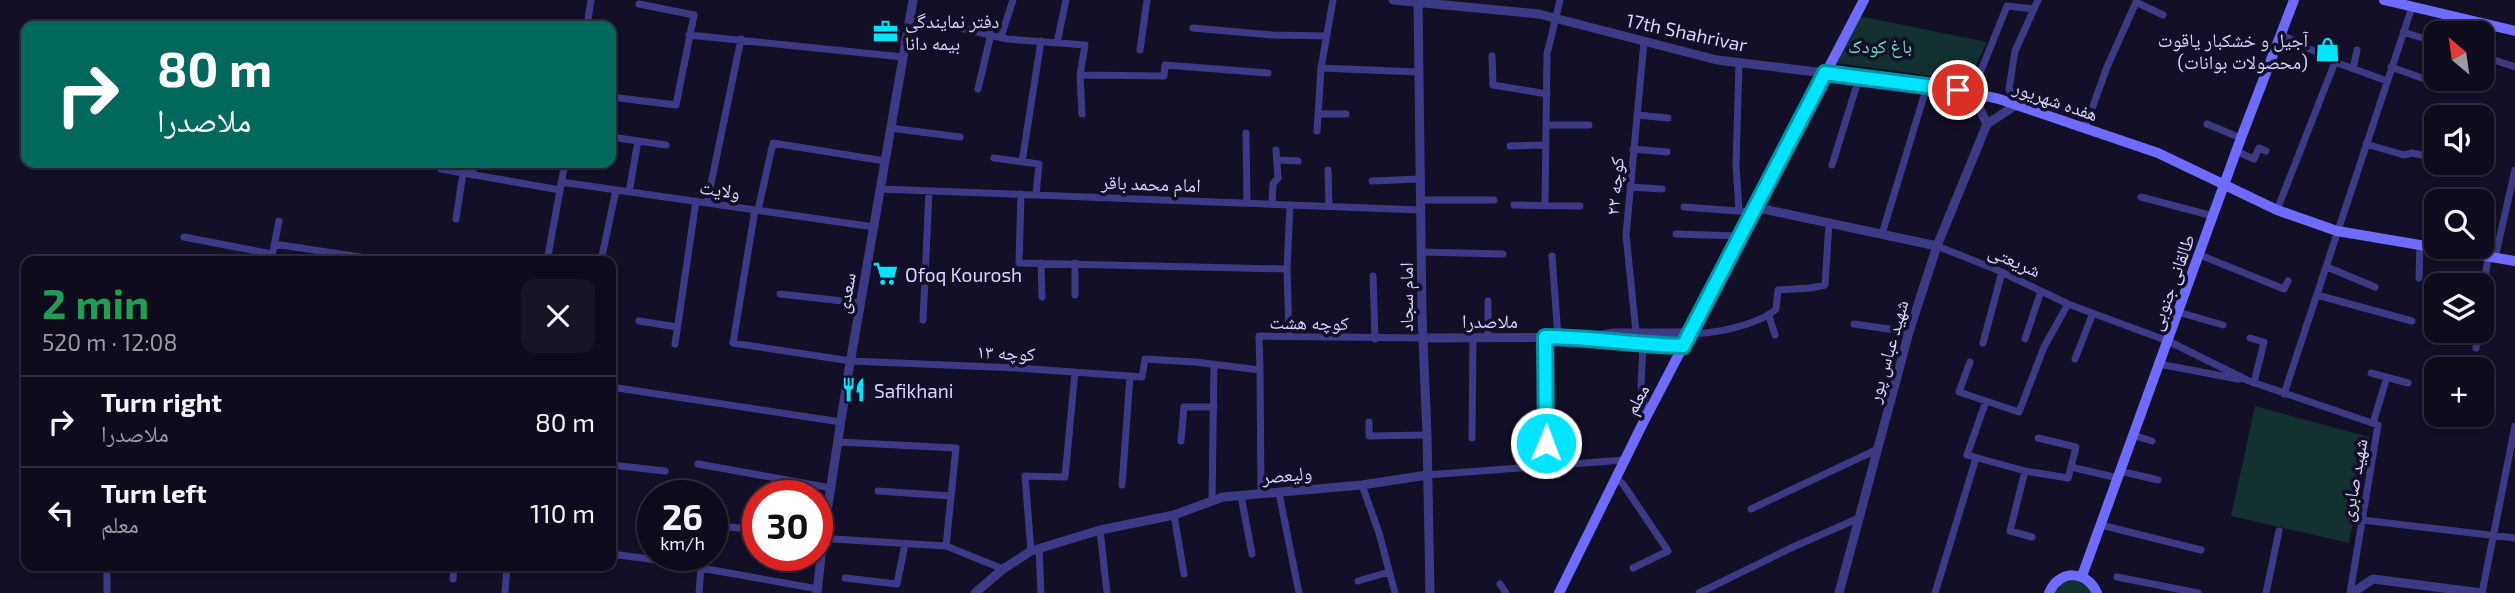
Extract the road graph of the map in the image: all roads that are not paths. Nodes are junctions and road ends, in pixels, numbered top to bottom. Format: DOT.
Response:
graph roads {
  1 [pos="592,0"];
  2 [pos="913,0"];
  3 [pos="1013,0"];
  4 [pos="1066,0"];
  5 [pos="1147,0"];
  6 [pos="1333,0"];
  7 [pos="1393,0"];
  8 [pos="1560,0"];
  9 [pos="1864,0"];
  10 [pos="2038,0"];
  11 [pos="2294,0"];
  12 [pos="2384,0"];
  13 [pos="1418,1"];
  14 [pos="2137,1"];
  15 [pos="1453,3"];
  16 [pos="639,4"];
  17 [pos="2412,7"];
  18 [pos="2034,9"];
  19 [pos="2163,15"];
  20 [pos="910,16"];
  21 [pos="1555,18"];
  22 [pos="588,21"];
  23 [pos="2472,21"];
  24 [pos="2494,26"];
  25 [pos="1193,28"];
  26 [pos="2514,28"];
  27 [pos="2403,32"];
  28 [pos="991,34"];
  29 [pos="2281,34"];
  30 [pos="690,35"];
  31 [pos="1327,36"];
  32 [pos="1001,37"];
  33 [pos="2424,38"];
  34 [pos="741,39"];
  35 [pos="1041,41"];
  36 [pos="1644,42"];
  37 [pos="1057,43"];
  38 [pos="1140,50"];
  39 [pos="2357,50"];
  40 [pos="1492,56"];
  41 [pos="903,57"];
  42 [pos="2494,60"];
  43 [pos="2335,62"];
  44 [pos="1739,63"];
  45 [pos="2391,67"];
  46 [pos="2515,67"];
  47 [pos="1321,68"];
  48 [pos="2353,69"];
  49 [pos="1419,72"];
  50 [pos="1268,73"];
  51 [pos="1825,73"];
  52 [pos="1080,75"];
  53 [pos="1859,78"];
  54 [pos="2422,78"];
  55 [pos="2387,81"];
  56 [pos="1927,86"];
  57 [pos="978,89"];
  58 [pos="1972,93"];
  59 [pos="1547,94"];
  60 [pos="616,98"];
  61 [pos="2016,104"];
  62 [pos="1082,114"];
  63 [pos="1318,114"];
  64 [pos="1346,114"];
  65 [pos="1637,115"];
  66 [pos="1668,118"];
  67 [pos="1987,124"];
  68 [pos="2207,124"];
  69 [pos="1546,125"];
  70 [pos="1589,125"];
  71 [pos="890,128"];
  72 [pos="2085,128"];
  73 [pos="1317,131"];
  74 [pos="1246,133"];
  75 [pos="960,137"];
  76 [pos="616,138"];
  77 [pos="2241,138"];
  78 [pos="638,141"];
  79 [pos="2366,144"];
  80 [pos="666,145"];
  81 [pos="1545,145"];
  82 [pos="1510,146"];
  83 [pos="1633,149"];
  84 [pos="1276,150"];
  85 [pos="2236,151"];
  86 [pos="2266,151"];
  87 [pos="1667,152"];
  88 [pos="2424,156"];
  89 [pos="994,158"];
  90 [pos="1277,160"];
  91 [pos="885,161"];
  92 [pos="1298,161"];
  93 [pos="1022,162"];
  94 [pos="1832,165"];
  95 [pos="474,168"];
  96 [pos="564,168"];
  97 [pos="441,169"];
  98 [pos="1328,170"];
  99 [pos="2515,170"];
  100 [pos="463,173"];
  101 [pos="473,174"];
  102 [pos="1420,179"];
  103 [pos="1372,181"];
  104 [pos="2225,184"];
  105 [pos="561,186"];
  106 [pos="1630,187"];
  107 [pos="880,189"];
  108 [pos="1662,189"];
  109 [pos="616,190"];
  110 [pos="929,191"];
  111 [pos="629,192"];
  112 [pos="1021,194"];
  113 [pos="1036,195"];
  114 [pos="2141,197"];
  115 [pos="1493,200"];
  116 [pos="696,201"];
  117 [pos="1247,202"];
  118 [pos="707,203"];
  119 [pos="1272,203"];
  120 [pos="1290,205"];
  121 [pos="1421,205"];
  122 [pos="1514,205"];
  123 [pos="1545,205"];
  124 [pos="1329,206"];
  125 [pos="1580,206"];
  126 [pos="1684,207"];
  127 [pos="1753,208"];
  128 [pos="757,210"];
  129 [pos="2277,210"];
  130 [pos="1739,211"];
  131 [pos="2213,216"];
  132 [pos="456,219"];
  133 [pos="279,221"];
  134 [pos="1829,223"];
  135 [pos="874,227"];
  136 [pos="2337,231"];
  137 [pos="1676,234"];
  138 [pos="1882,234"];
  139 [pos="1739,236"];
  140 [pos="184,237"];
  141 [pos="274,244"];
  142 [pos="2420,245"];
  143 [pos="1937,246"];
  144 [pos="2424,246"];
  145 [pos="2494,249"];
  146 [pos="1422,252"];
  147 [pos="1503,254"];
  148 [pos="264,256"];
  149 [pos="272,256"];
  150 [pos="354,256"];
  151 [pos="548,256"];
  152 [pos="602,256"];
  153 [pos="1552,256"];
  154 [pos="2200,256"];
  155 [pos="2494,257"];
  156 [pos="2515,261"];
  157 [pos="1041,263"];
  158 [pos="1074,263"];
  159 [pos="2327,267"];
  160 [pos="1287,269"];
  161 [pos="2003,272"];
  162 [pos="1373,276"];
  163 [pos="2419,278"];
  164 [pos="2288,281"];
  165 [pos="2375,287"];
  166 [pos="2041,291"];
  167 [pos="780,294"];
  168 [pos="1075,295"];
  169 [pos="2317,295"];
  170 [pos="1042,296"];
  171 [pos="1488,301"];
  172 [pos="861,303"];
  173 [pos="2068,304"];
  174 [pos="2178,312"];
  175 [pos="2093,313"];
  176 [pos="1769,316"];
  177 [pos="923,320"];
  178 [pos="639,321"];
  179 [pos="2412,321"];
  180 [pos="1854,324"];
  181 [pos="2223,325"];
  182 [pos="677,327"];
  183 [pos="1636,332"];
  184 [pos="1909,332"];
  185 [pos="1690,333"];
  186 [pos="1775,335"];
  187 [pos="1289,337"];
  188 [pos="1488,337"];
  189 [pos="1545,337"];
  190 [pos="1558,337"];
  191 [pos="1588,337"];
  192 [pos="1375,338"];
  193 [pos="1423,338"];
  194 [pos="1473,338"];
  195 [pos="2250,338"];
  196 [pos="2025,339"];
  197 [pos="2168,341"];
  198 [pos="1983,343"];
  199 [pos="2477,343"];
  200 [pos="675,344"];
  201 [pos="1643,345"];
  202 [pos="1683,346"];
  203 [pos="2476,348"];
  204 [pos="2075,359"];
  205 [pos="851,361"];
  206 [pos="1969,362"];
  207 [pos="1214,364"];
  208 [pos="2159,364"];
  209 [pos="1260,370"];
  210 [pos="1075,372"];
  211 [pos="2371,373"];
  212 [pos="1130,376"];
  213 [pos="2387,377"];
  214 [pos="2251,382"];
  215 [pos="2409,383"];
  216 [pos="616,388"];
  217 [pos="2284,394"];
  218 [pos="1986,401"];
  219 [pos="1213,407"];
  220 [pos="1647,416"];
  221 [pos="841,422"];
  222 [pos="1369,422"];
  223 [pos="2373,423"];
  224 [pos="2515,426"];
  225 [pos="1427,435"];
  226 [pos="2133,435"];
  227 [pos="1472,438"];
  228 [pos="2038,438"];
  229 [pos="1181,441"];
  230 [pos="2152,441"];
  231 [pos="838,442"];
  232 [pos="1546,443"];
  233 [pos="1878,449"];
  234 [pos="1976,458"];
  235 [pos="1624,460"];
  236 [pos="698,464"];
  237 [pos="616,466"];
  238 [pos="2071,467"];
  239 [pos="665,471"];
  240 [pos="2025,471"];
  241 [pos="2505,474"];
  242 [pos="1427,475"];
  243 [pos="2119,475"];
  244 [pos="2515,475"];
  245 [pos="1615,478"];
  246 [pos="787,480"];
  247 [pos="832,480"];
  248 [pos="2158,480"];
  249 [pos="1122,485"];
  250 [pos="1362,485"];
  251 [pos="878,491"];
  252 [pos="1279,493"];
  253 [pos="1261,494"];
  254 [pos="951,496"];
  255 [pos="1241,496"];
  256 [pos="1212,500"];
  257 [pos="1751,509"];
  258 [pos="1174,514"];
  259 [pos="1859,518"];
  260 [pos="2362,520"];
  261 [pos="2101,525"];
  262 [pos="1100,530"];
  263 [pos="2279,531"];
  264 [pos="2493,535"];
  265 [pos="2032,537"];
  266 [pos="2515,538"];
  267 [pos="833,539"];
  268 [pos="905,544"];
  269 [pos="946,546"];
  270 [pos="1035,549"];
  271 [pos="2201,550"];
  272 [pos="1252,554"];
  273 [pos="616,555"];
  274 [pos="637,557"];
  275 [pos="1633,568"];
  276 [pos="1003,569"];
  277 [pos="107,571"];
  278 [pos="454,571"];
  279 [pos="507,571"];
  280 [pos="819,571"];
  281 [pos="1389,572"];
  282 [pos="1184,574"];
  283 [pos="2082,576"];
  284 [pos="2117,577"];
  285 [pos="845,578"];
  286 [pos="453,579"];
  287 [pos="1358,581"];
  288 [pos="1500,584"];
  289 [pos="985,589"];
  290 [pos="818,591"];
  291 [pos="107,593"];
  292 [pos="505,593"];
  293 [pos="699,593"];
  294 [pos="975,593"];
  295 [pos="1041,593"];
  296 [pos="1107,593"];
  297 [pos="1299,593"];
  298 [pos="1395,593"];
  299 [pos="1430,593"];
  300 [pos="1506,593"];
  301 [pos="1559,593"];
  302 [pos="1699,593"];
  303 [pos="1839,593"];
  304 [pos="1935,593"];
  305 [pos="2049,593"];
  306 [pos="2097,593"];
  307 [pos="2197,593"];
  308 [pos="2266,593"];
  309 [pos="2351,593"];
  310 [pos="2482,593"];
  1 -- 22 [label="street"];
  2 -- 20 [label="street, سعدی"];
  3 -- 32 [label="street"];
  4 -- 37 [label="street"];
  5 -- 38 [label="street"];
  6 -- 31 [label="street"];
  7 -- 13 [label="street, 17th Shahrivar"];
  8 -- 21 [label="street"];
  9 -- 51 [label="main road, معلم"];
  10 -- 18 [label="street"];
  11 -- 29 [label="main road, طالقانی جنوبی"];
  12 -- 17 [label="main road"];
  13 -- 15 [label="street, 17th Shahrivar"];
  13 -- 49 [label="street, امام سجاد"];
  14 -- 19 [label="street"];
  14 -- 72 [label="street"];
  15 -- 21 [label="street, 17th Shahrivar"];
  16 -- 30 [label="street"];
  17 -- 23 [label="main road"];
  17 -- 27 [label="street"];
  18 -- 58 [label="street"];
  18 -- 61 [label="street"];
  20 -- 28 [label="street"];
  20 -- 41 [label="street, سعدی"];
  21 -- 36 [label="street, 17th Shahrivar"];
  21 -- 59 [label="street"];
  24 -- 26 [label="main road"];
  25 -- 31 [label="street"];
  27 -- 33 [label="street"];
  27 -- 45 [label="street"];
  28 -- 32 [label="street"];
  28 -- 57 [label="street"];
  29 -- 43 [label="street"];
  29 -- 77 [label="main road, طالقانی جنوبی"];
  30 -- 34 [label="street"];
  30 -- 60 [label="street"];
  31 -- 47 [label="street"];
  32 -- 35 [label="street"];
  34 -- 41 [label="street"];
  34 -- 118 [label="street"];
  35 -- 37 [label="street"];
  35 -- 93 [label="street"];
  36 -- 44 [label="street, 17th Shahrivar"];
  36 -- 65 [label="street, کوچه ۲۲"];
  37 -- 52 [label="street"];
  39 -- 48 [label="street"];
  40 -- 59 [label="street"];
  41 -- 71 [label="street, سعدی"];
  42 -- 46 [label="street"];
  43 -- 48 [label="street"];
  43 -- 129 [label="street"];
  44 -- 51 [label="street, 17th Shahrivar"];
  44 -- 130 [label="street"];
  45 -- 54 [label="street"];
  45 -- 55 [label="street"];
  47 -- 49 [label="street"];
  47 -- 63 [label="street"];
  48 -- 55 [label="street"];
  49 -- 102 [label="street, امام سجاد"];
  50 -- 52 [label="street"];
  51 -- 53 [label="main road, هفده شهریور"];
  51 -- 127 [label="main road, معلم"];
  52 -- 62 [label="street"];
  53 -- 56 [label="main road, هفده شهریور"];
  53 -- 94 [label="street"];
  55 -- 79 [label="street"];
  56 -- 58 [label="main road, هفده شهریور"];
  56 -- 138 [label="street"];
  58 -- 61 [label="main road, هفده شهریور"];
  58 -- 67 [label="street"];
  59 -- 69 [label="street"];
  61 -- 67 [label="street"];
  61 -- 72 [label="main road, هفده شهریور"];
  63 -- 64 [label="street"];
  63 -- 73 [label="street"];
  65 -- 66 [label="street"];
  65 -- 83 [label="street, کوچه ۲۲"];
  67 -- 143 [label="street, شهید عباس پور"];
  68 -- 77 [label="street"];
  69 -- 70 [label="street"];
  69 -- 81 [label="street"];
  71 -- 75 [label="street"];
  71 -- 91 [label="street, سعدی"];
  72 -- 104 [label="main road, هفده شهریور"];
  74 -- 117 [label="street"];
  76 -- 78 [label="street"];
  77 -- 85 [label="main road, طالقانی جنوبی"];
  78 -- 80 [label="street"];
  78 -- 111 [label="street"];
  79 -- 88 [label="street"];
  79 -- 136 [label="street"];
  81 -- 82 [label="street"];
  81 -- 123 [label="street"];
  83 -- 87 [label="street"];
  83 -- 106 [label="street, کوچه ۲۲"];
  84 -- 90 [label="street"];
  85 -- 86 [label="street"];
  85 -- 104 [label="main road, طالقانی جنوبی"];
  89 -- 93 [label="street"];
  90 -- 92 [label="street"];
  90 -- 119 [label="street"];
  91 -- 107 [label="street, سعدی"];
  91 -- 128 [label="street"];
  93 -- 113 [label="street"];
  95 -- 101 [label="street"];
  96 -- 105 [label="street"];
  97 -- 100 [label="street, ولایت"];
  98 -- 124 [label="street"];
  99 -- 145 [label="street"];
  100 -- 101 [label="street, ولایت"];
  100 -- 132 [label="street"];
  101 -- 105 [label="street, ولایت"];
  102 -- 103 [label="street"];
  102 -- 121 [label="street, امام سجاد"];
  104 -- 129 [label="main road"];
  104 -- 131 [label="main road, طالقانی جنوبی"];
  105 -- 109 [label="street, ولایت"];
  105 -- 151 [label="street"];
  106 -- 108 [label="street"];
  106 -- 183 [label="street, کوچه ۲۲"];
  107 -- 110 [label="street, امام محمد باقر"];
  107 -- 135 [label="street, سعدی"];
  109 -- 111 [label="street, ولایت"];
  109 -- 152 [label="street"];
  110 -- 112 [label="street, امام محمد باقر"];
  110 -- 177 [label="street"];
  111 -- 116 [label="street, ولایت"];
  112 -- 113 [label="street, امام محمد باقر"];
  112 -- 157 [label="street"];
  113 -- 117 [label="street, امام محمد باقر"];
  114 -- 131 [label="street"];
  115 -- 121 [label="street, امام محمد باقر"];
  116 -- 118 [label="street, ولایت"];
  116 -- 182 [label="street"];
  117 -- 119 [label="street, امام محمد باقر"];
  118 -- 128 [label="street, ولایت"];
  119 -- 120 [label="street, امام محمد باقر"];
  120 -- 124 [label="street, امام محمد باقر"];
  120 -- 160 [label="street"];
  121 -- 124 [label="street, امام محمد باقر"];
  121 -- 146 [label="street, امام سجاد"];
  122 -- 123 [label="street"];
  123 -- 125 [label="street"];
  126 -- 130 [label="street"];
  127 -- 130 [label="street"];
  127 -- 134 [label="street, شریعتی"];
  127 -- 139 [label="main road, معلم"];
  128 -- 135 [label="street, ولایت"];
  128 -- 205 [label="street, کوچه ۱۳"];
  129 -- 136 [label="main road"];
  131 -- 154 [label="main road, طالقانی جنوبی"];
  133 -- 141 [label="street"];
  134 -- 138 [label="street, شریعتی"];
  134 -- 176 [label="street"];
  135 -- 172 [label="street, سعدی"];
  136 -- 142 [label="main road"];
  136 -- 159 [label="street"];
  137 -- 139 [label="street"];
  138 -- 143 [label="street, شریعتی"];
  139 -- 185 [label="main road, معلم"];
  140 -- 148 [label="street"];
  141 -- 149 [label="street"];
  141 -- 150 [label="street"];
  142 -- 144 [label="main road"];
  142 -- 163 [label="street"];
  143 -- 161 [label="street, شریعتی"];
  143 -- 184 [label="street, شهید عباس پور"];
  146 -- 147 [label="street"];
  146 -- 193 [label="street, امام سجاد"];
  153 -- 190 [label="street"];
  154 -- 164 [label="street"];
  154 -- 174 [label="main road, طالقانی جنوبی"];
  155 -- 156 [label="main road"];
  157 -- 158 [label="street"];
  157 -- 170 [label="street"];
  158 -- 160 [label="street"];
  158 -- 168 [label="street"];
  159 -- 165 [label="street"];
  159 -- 169 [label="street"];
  160 -- 187 [label="street"];
  161 -- 166 [label="street, شریعتی"];
  161 -- 198 [label="street"];
  162 -- 192 [label="street"];
  166 -- 173 [label="street, شریعتی"];
  166 -- 196 [label="street"];
  167 -- 172 [label="street"];
  169 -- 179 [label="street"];
  169 -- 217 [label="street"];
  171 -- 188 [label="street"];
  172 -- 205 [label="street, سعدی"];
  173 -- 175 [label="street, شریعتی"];
  173 -- 218 [label="street"];
  174 -- 181 [label="street"];
  174 -- 197 [label="main road, طالقانی جنوبی"];
  175 -- 197 [label="street, شریعتی"];
  175 -- 204 [label="street"];
  176 -- 185 [label="street"];
  176 -- 186 [label="street"];
  178 -- 182 [label="street"];
  180 -- 184 [label="street"];
  182 -- 200 [label="street"];
  183 -- 185 [label="street"];
  183 -- 191 [label="street"];
  184 -- 233 [label="street, شهید عباس پور"];
  185 -- 202 [label="main road, معلم"];
  187 -- 192 [label="street, کوچه هشت"];
  187 -- 209 [label="street, کوچه هشت"];
  188 -- 189 [label="street, ملاصدرا"];
  188 -- 194 [label="street, ملاصدرا"];
  189 -- 190 [label="street, ملاصدرا"];
  189 -- 232 [label="street"];
  190 -- 191 [label="street, ملاصدرا"];
  191 -- 201 [label="street, ملاصدرا"];
  192 -- 193 [label="street, کوچه هشت"];
  193 -- 194 [label="street, ملاصدرا"];
  193 -- 225 [label="street, امام سجاد"];
  194 -- 227 [label="street"];
  195 -- 214 [label="street"];
  197 -- 208 [label="main road, طالقانی جنوبی"];
  197 -- 214 [label="street, شریعتی"];
  199 -- 203 [label="street"];
  201 -- 202 [label="street, ملاصدرا"];
  201 -- 220 [label="street"];
  202 -- 220 [label="main road, معلم"];
  205 -- 210 [label="street, کوچه ۱۳"];
  205 -- 221 [label="street, سعدی"];
  206 -- 218 [label="street"];
  207 -- 209 [label="street"];
  207 -- 212 [label="street"];
  207 -- 219 [label="street"];
  208 -- 214 [label="street"];
  208 -- 226 [label="main road, طالقانی جنوبی"];
  209 -- 253 [label="street"];
  210 -- 212 [label="street, کوچه ۱۳"];
  210 -- 270 [label="street"];
  211 -- 213 [label="street"];
  212 -- 249 [label="street"];
  213 -- 215 [label="street"];
  213 -- 223 [label="street"];
  214 -- 217 [label="street, شهید صابری"];
  216 -- 221 [label="street"];
  217 -- 223 [label="street, شهید صابری"];
  218 -- 234 [label="street"];
  219 -- 229 [label="street"];
  219 -- 256 [label="street"];
  220 -- 235 [label="main road, معلم"];
  221 -- 231 [label="street, سعدی"];
  222 -- 225 [label="street"];
  223 -- 260 [label="street, شهید صابری"];
  224 -- 241 [label="street"];
  225 -- 242 [label="street, امام سجاد"];
  226 -- 230 [label="street"];
  226 -- 243 [label="main road, طالقانی جنوبی"];
  228 -- 238 [label="street"];
  231 -- 247 [label="street, سعدی"];
  231 -- 254 [label="street"];
  233 -- 257 [label="street"];
  233 -- 259 [label="street, شهید عباس پور"];
  234 -- 240 [label="street"];
  234 -- 304 [label="street"];
  235 -- 242 [label="street, ولیعصر"];
  235 -- 245 [label="main road, معلم"];
  236 -- 246 [label="street"];
  237 -- 239 [label="street"];
  238 -- 240 [label="street"];
  238 -- 243 [label="street"];
  240 -- 265 [label="street"];
  241 -- 244 [label="street"];
  241 -- 264 [label="street"];
  242 -- 250 [label="street, ولیعصر"];
  242 -- 299 [label="street, امام سجاد"];
  243 -- 248 [label="street"];
  243 -- 261 [label="main road, طالقانی جنوبی"];
  245 -- 275 [label="street"];
  245 -- 301 [label="main road, معلم"];
  250 -- 252 [label="street, ولیعصر"];
  250 -- 281 [label="street"];
  251 -- 254 [label="street"];
  252 -- 253 [label="street, ولیعصر"];
  252 -- 297 [label="street"];
  253 -- 255 [label="street, ولیعصر"];
  254 -- 269 [label="street"];
  255 -- 256 [label="street, ولیعصر"];
  255 -- 272 [label="street"];
  256 -- 258 [label="street, ولیعصر"];
  258 -- 262 [label="street, ولیعصر"];
  258 -- 282 [label="street"];
  259 -- 302 [label="street"];
  259 -- 303 [label="street, شهید عباس پور"];
  260 -- 264 [label="street"];
  260 -- 309 [label="street, شهید صابری"];
  261 -- 271 [label="street"];
  261 -- 283 [label="main road, طالقانی جنوبی"];
  262 -- 270 [label="street, ولیعصر"];
  262 -- 296 [label="street"];
  263 -- 308 [label="street"];
  264 -- 266 [label="street"];
  264 -- 310 [label="street"];
  267 -- 268 [label="street"];
  268 -- 269 [label="street"];
  268 -- 285 [label="street"];
  269 -- 276 [label="street"];
  270 -- 276 [label="street, ولیعصر"];
  270 -- 295 [label="street"];
  273 -- 274 [label="street"];
  276 -- 289 [label="street, ولیعصر"];
  277 -- 291 [label="street"];
  278 -- 286 [label="street"];
  279 -- 292 [label="street"];
  280 -- 290 [label="street, سعدی"];
  281 -- 287 [label="street"];
  281 -- 298 [label="street"];
  283 -- 305 [label="main road"];
  283 -- 306 [label="main road"];
  284 -- 307 [label="street"];
  288 -- 300 [label="street"];
  289 -- 294 [label="street, ولیعصر"];
  290 -- 293 [label="street"];
  309 -- 310 [label="street"];
}
